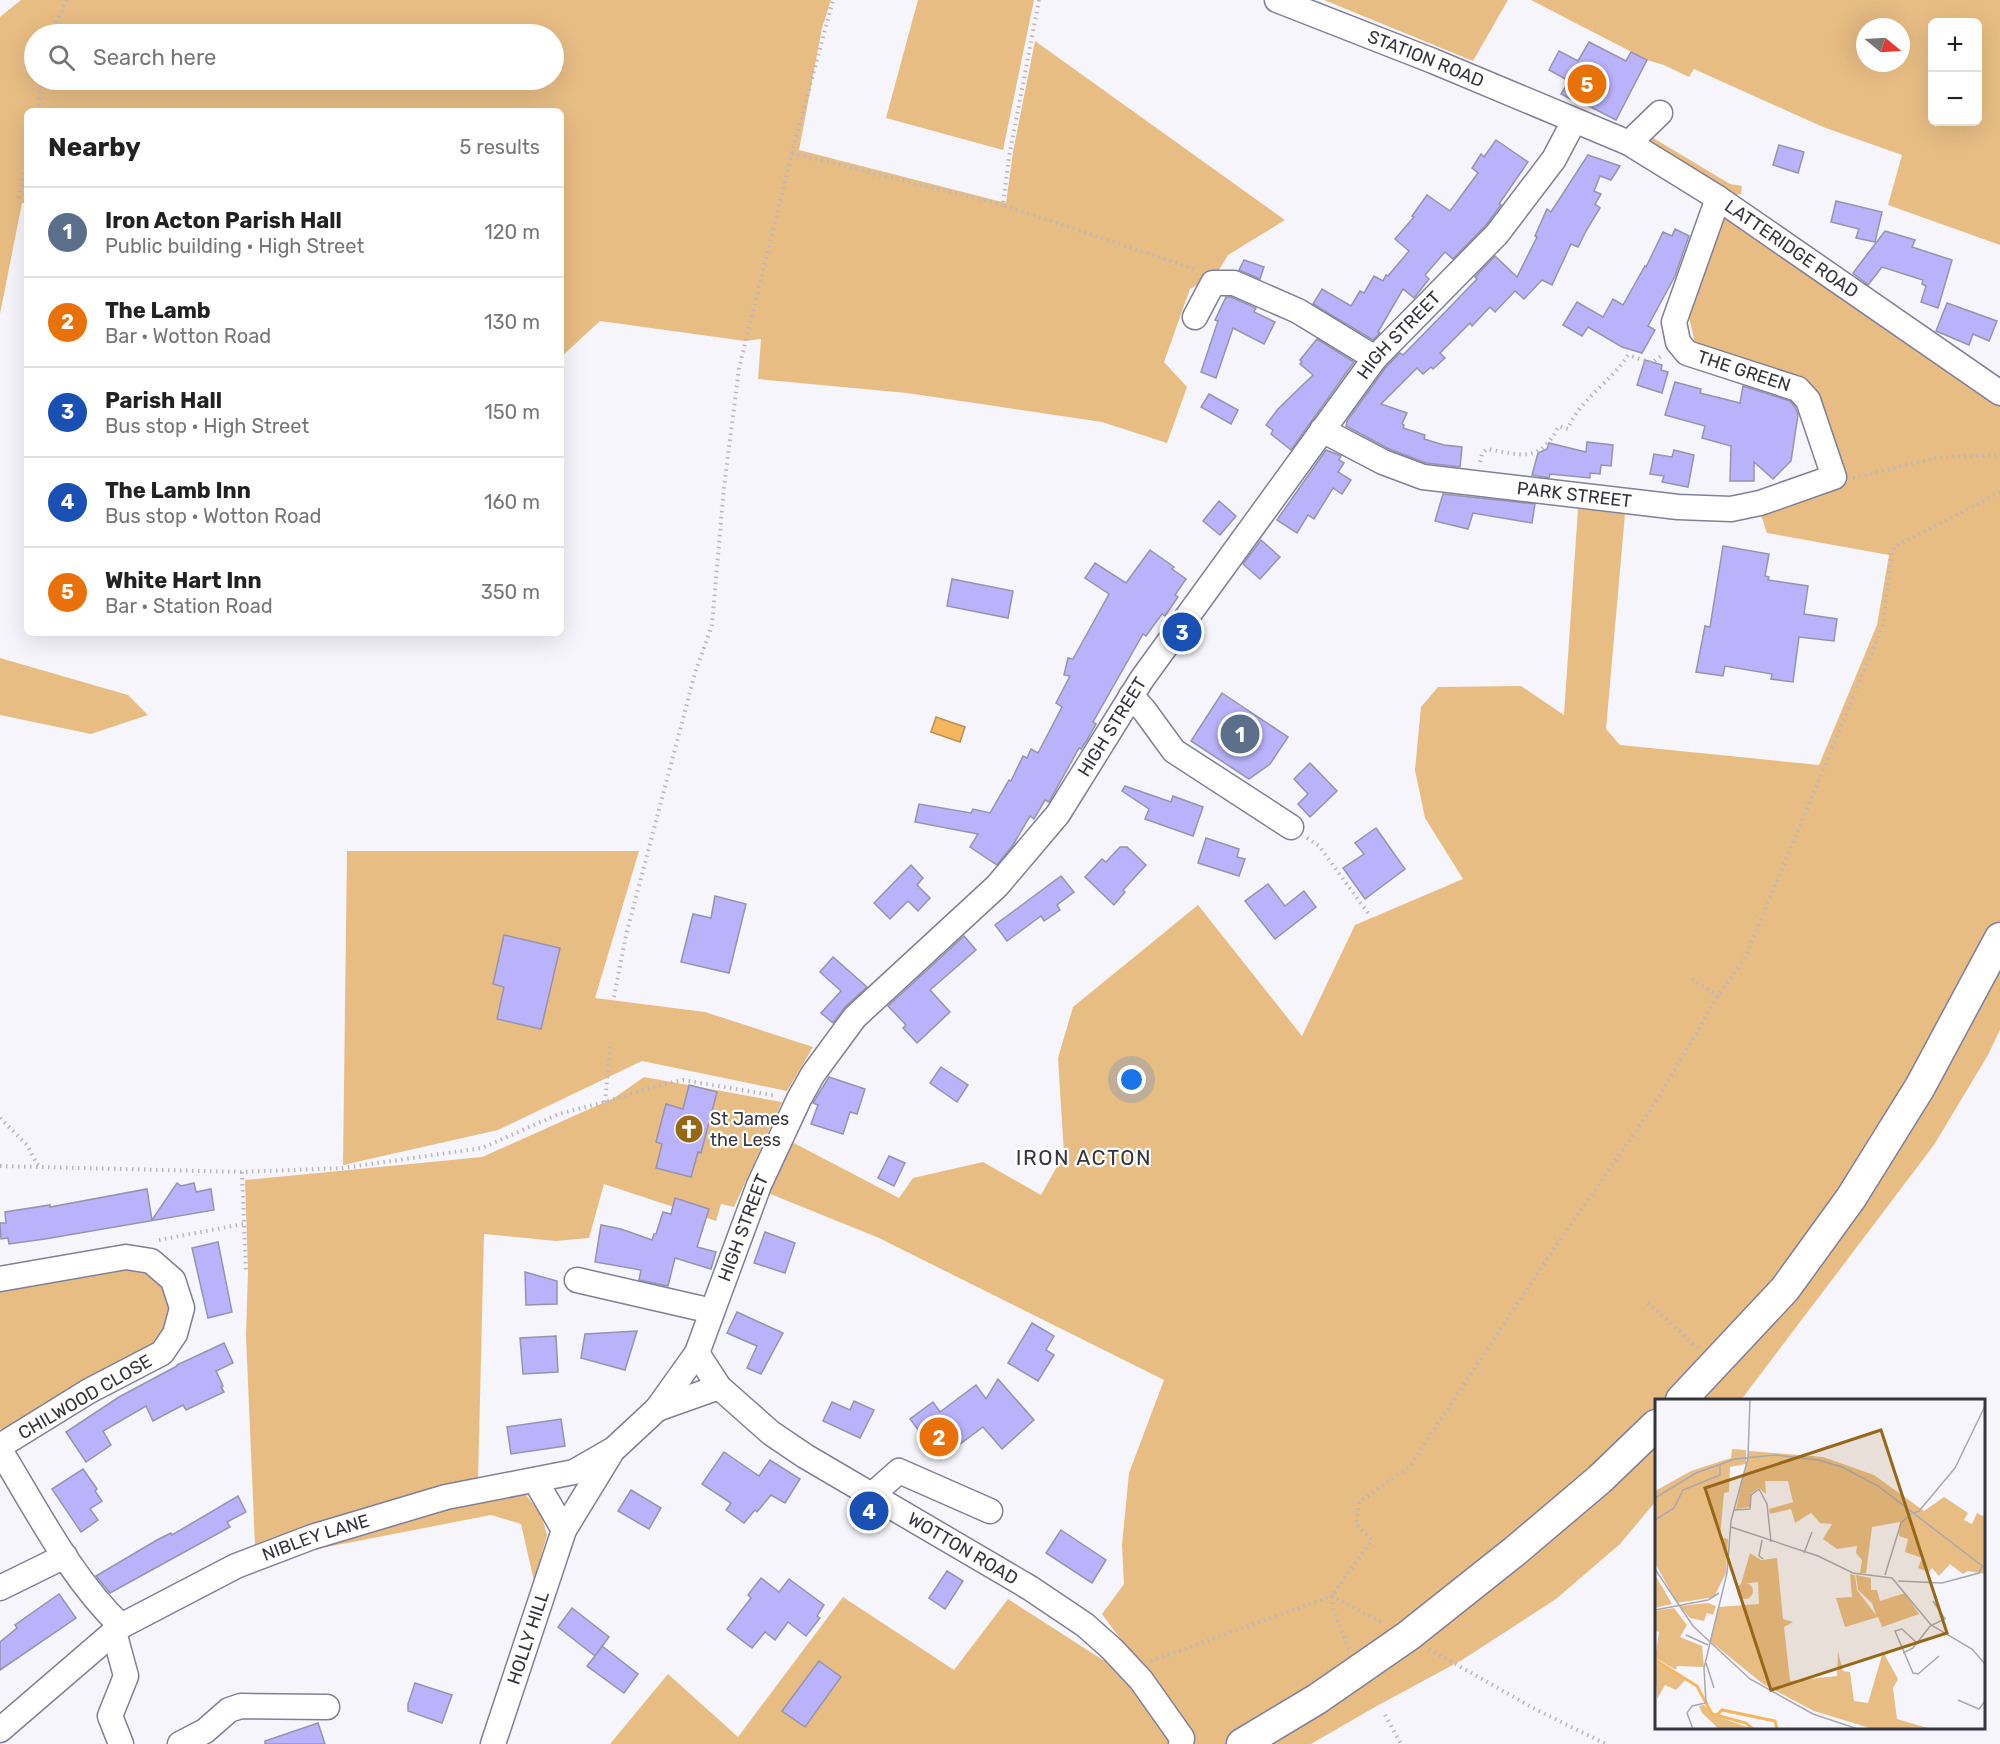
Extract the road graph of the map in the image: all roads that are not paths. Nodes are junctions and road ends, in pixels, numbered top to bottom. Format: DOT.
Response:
graph roads {
  1 [pos="1277,0"];
  2 [pos="1660,113"];
  3 [pos="1574,121"];
  4 [pos="1629,143"];
  5 [pos="1718,198"];
  6 [pos="1195,317"];
  7 [pos="1375,358"];
  8 [pos="2000,393"];
  9 [pos="1322,430"];
  10 [pos="1834,477"];
  11 [pos="1131,696"];
  12 [pos="1291,827"];
  13 [pos="2000,938"];
  14 [pos="0,1279"];
  15 [pos="577,1280"];
  16 [pos="712,1311"];
  17 [pos="697,1353"];
  18 [pos="719,1387"];
  19 [pos="1683,1399"];
  20 [pos="657,1409"];
  21 [pos="1655,1426"];
  22 [pos="0,1448"];
  23 [pos="614,1449"];
  24 [pos="535,1480"];
  25 [pos="872,1495"];
  26 [pos="990,1511"];
  27 [pos="564,1530"];
  28 [pos="65,1556"];
  29 [pos="0,1588"];
  30 [pos="118,1629"];
  31 [pos="327,1707"];
  32 [pos="0,1730"];
  33 [pos="121,1744"];
  34 [pos="180,1744"];
  35 [pos="493,1744"];
  36 [pos="1181,1744"];
  37 [pos="1242,1744"];
  1 -- 3 [label="street, STATION ROAD"];
  2 -- 4 [label="street"];
  3 -- 4 [label="street, LATTERIDGE ROAD"];
  3 -- 7 [label="street, HIGH STREET"];
  4 -- 5 [label="street, LATTERIDGE ROAD"];
  5 -- 8 [label="street, LATTERIDGE ROAD"];
  5 -- 10 [label="street, THE GREEN"];
  6 -- 7 [label="street"];
  7 -- 9 [label="street, HIGH STREET"];
  9 -- 10 [label="street, PARK STREET"];
  9 -- 11 [label="street, HIGH STREET"];
  11 -- 12 [label="street"];
  11 -- 16 [label="street, HIGH STREET"];
  13 -- 19 [label="main road"];
  14 -- 22 [label="street, CHILWOOD CLOSE"];
  15 -- 16 [label="street"];
  16 -- 17 [label="street, HIGH STREET"];
  17 -- 18 [label="street, WOTTON ROAD"];
  17 -- 20 [label="street, NIBLEY LANE"];
  18 -- 20 [label="street, NIBLEY LANE"];
  18 -- 25 [label="street, WOTTON ROAD"];
  20 -- 23 [label="street, NIBLEY LANE"];
  21 -- 37 [label="main road"];
  22 -- 28 [label="street, CHILWOOD CLOSE"];
  23 -- 24 [label="street, NIBLEY LANE"];
  23 -- 27 [label="street, HOLLY HILL"];
  24 -- 27 [label="street"];
  24 -- 30 [label="street, NIBLEY LANE"];
  25 -- 26 [label="street"];
  25 -- 36 [label="street, WOTTON ROAD"];
  27 -- 35 [label="street, HOLLY HILL"];
  28 -- 29 [label="street"];
  28 -- 30 [label="street, CHILWOOD CLOSE"];
  30 -- 32 [label="street, NIBLEY LANE"];
  30 -- 33 [label="street"];
  31 -- 34 [label="street"];
}
